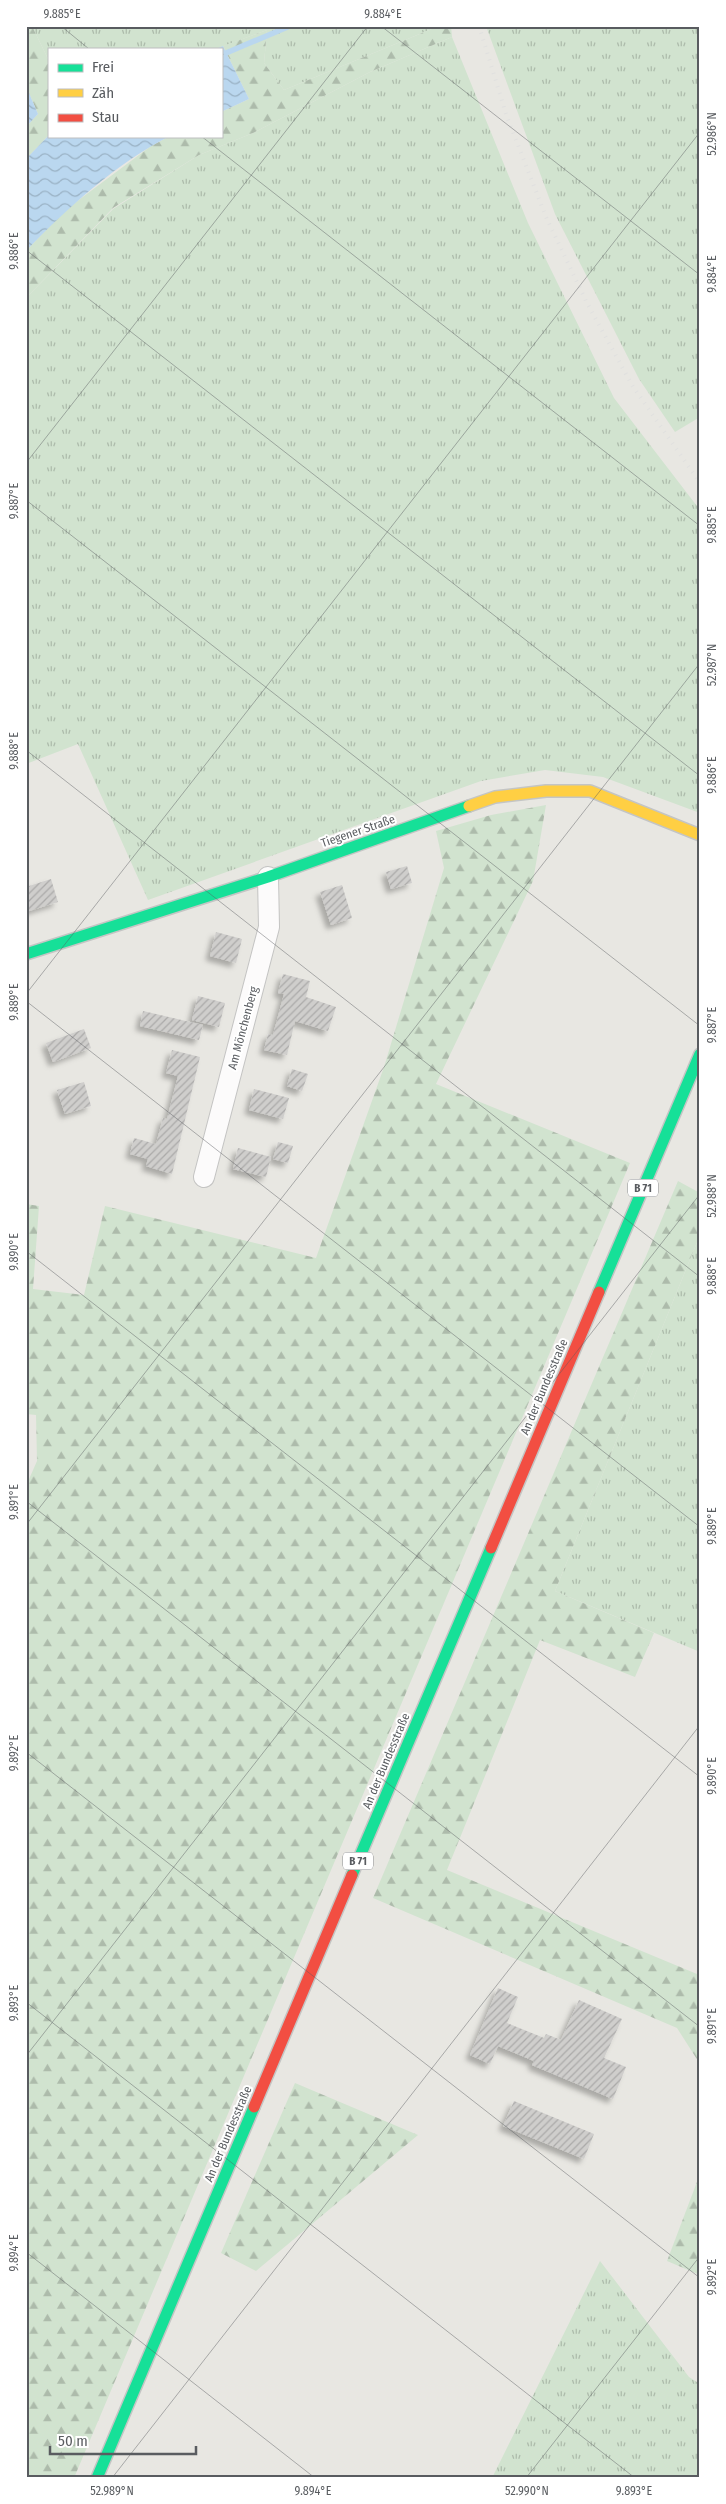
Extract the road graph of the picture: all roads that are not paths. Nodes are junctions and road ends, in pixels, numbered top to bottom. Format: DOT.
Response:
graph roads {
  1 [pos="700,835"];
  2 [pos="268,876"];
  3 [pos="26,954"];
  4 [pos="700,1054"];
  5 [pos="204,1177"];
  6 [pos="97,2478"];
  1 -- 2 [label="main road, Tiegener Straße"];
  2 -- 3 [label="main road, Tiegener Straße"];
  2 -- 5 [label="street, Am Mönchenberg"];
  4 -- 6 [label="main road, An der Bundesstraße / B 71"];
}
